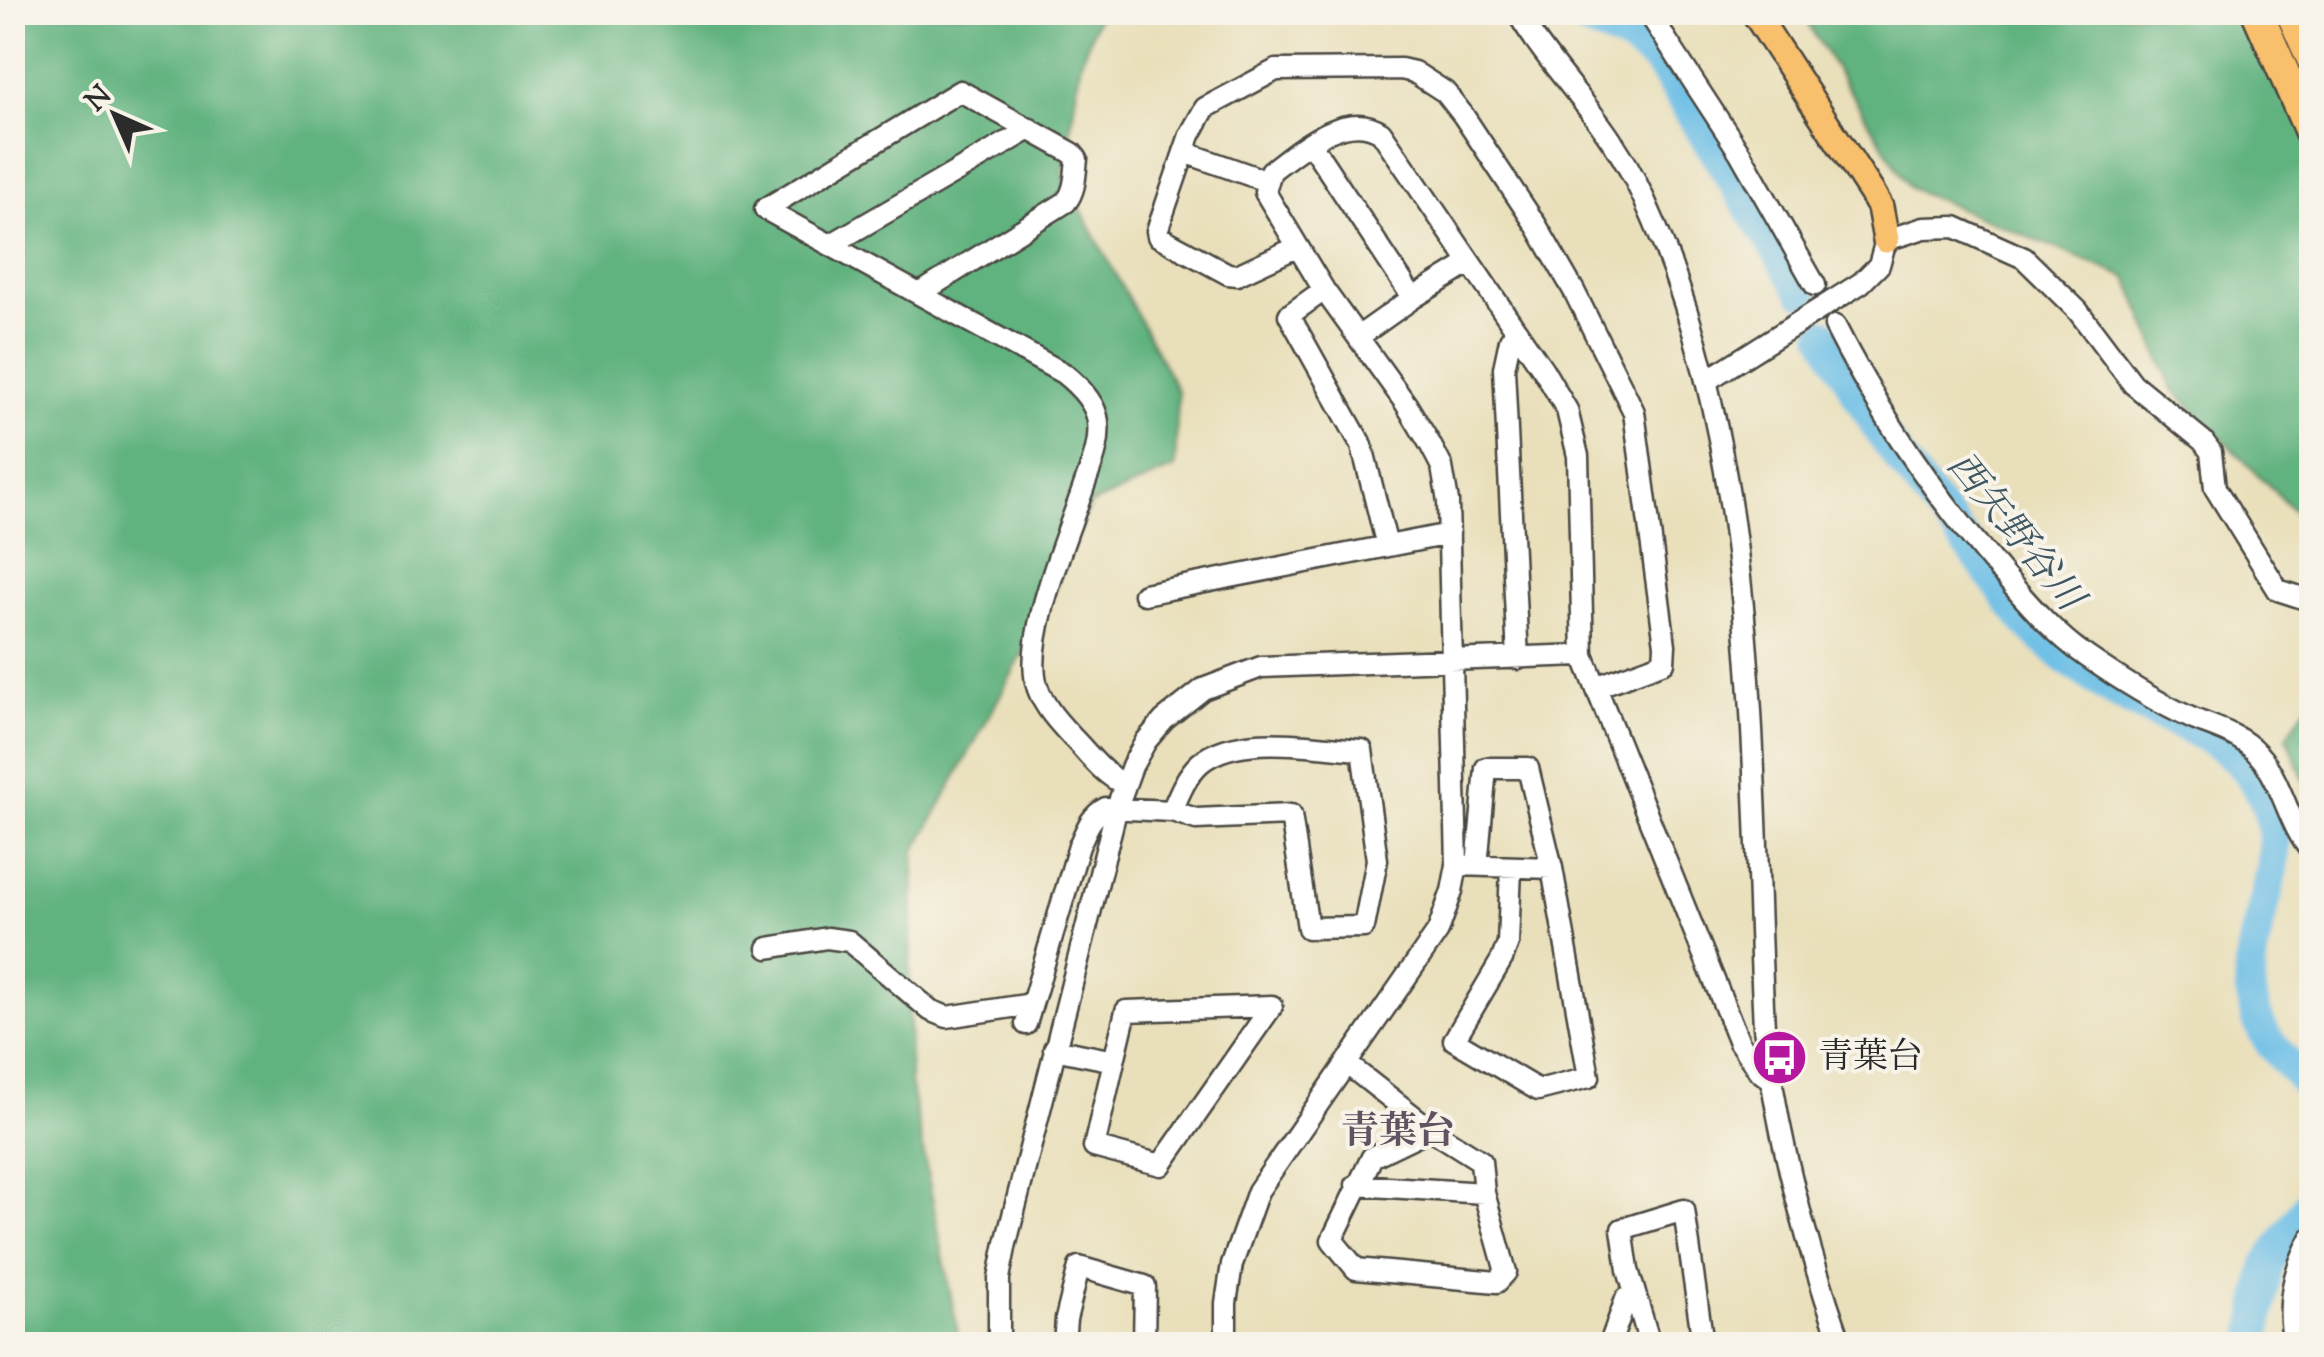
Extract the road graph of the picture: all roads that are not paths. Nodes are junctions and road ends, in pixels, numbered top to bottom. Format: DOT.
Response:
graph roads {
  1 [pos="1517,12"];
  2 [pos="1648,12"];
  3 [pos="1754,12"];
  4 [pos="2257,12"];
  5 [pos="2291,12"];
  6 [pos="2312,59"];
  7 [pos="1030,129"];
  8 [pos="2312,136"];
  9 [pos="1311,144"];
  10 [pos="1184,152"];
  11 [pos="1266,181"];
  12 [pos="1886,240"];
  13 [pos="830,246"];
  14 [pos="1298,248"];
  15 [pos="1470,264"];
  16 [pos="1815,285"];
  17 [pos="1324,290"];
  18 [pos="919,294"];
  19 [pos="1413,298"];
  20 [pos="1835,326"];
  21 [pos="1517,331"];
  22 [pos="1358,337"];
  23 [pos="1706,381"];
  24 [pos="1449,534"];
  25 [pos="1387,546"];
  26 [pos="1144,594"];
  27 [pos="2312,600"];
  28 [pos="1583,655"];
  29 [pos="1518,659"];
  30 [pos="1449,660"];
  31 [pos="1596,687"];
  32 [pos="1124,784"];
  33 [pos="1117,807"];
  34 [pos="1172,811"];
  35 [pos="2312,852"];
  36 [pos="1467,866"];
  37 [pos="1511,868"];
  38 [pos="1552,868"];
  39 [pos="768,948"];
  40 [pos="1054,1049"];
  41 [pos="1114,1061"];
  42 [pos="1346,1064"];
  43 [pos="1770,1079"];
  44 [pos="1430,1129"];
  45 [pos="1356,1186"];
  46 [pos="1484,1193"];
  47 [pos="2312,1237"];
  48 [pos="1634,1294"];
  49 [pos="999,1344"];
  50 [pos="1064,1344"];
  51 [pos="1144,1344"];
  52 [pos="1226,1344"];
  53 [pos="1610,1344"];
  54 [pos="1650,1344"];
  55 [pos="1703,1344"];
  56 [pos="1841,1344"];
  57 [pos="2294,1344"];
  1 -- 23 [label="street"];
  2 -- 16 [label="street"];
  3 -- 12 [label="main road"];
  4 -- 8 [label="highway"];
  5 -- 6 [label="highway"];
  7 -- 13 [label="street"];
  7 -- 13 [label="street"];
  7 -- 18 [label="street"];
  9 -- 11 [label="street"];
  9 -- 15 [label="street"];
  9 -- 19 [label="street"];
  10 -- 11 [label="street"];
  10 -- 14 [label="street"];
  10 -- 31 [label="street"];
  11 -- 14 [label="street"];
  12 -- 23 [label="street"];
  12 -- 27 [label="street"];
  13 -- 18 [label="street"];
  14 -- 17 [label="street"];
  15 -- 19 [label="street"];
  15 -- 21 [label="street"];
  17 -- 22 [label="street"];
  17 -- 25 [label="street"];
  18 -- 32 [label="street"];
  19 -- 22 [label="street"];
  20 -- 35 [label="street"];
  21 -- 28 [label="street"];
  21 -- 29 [label="street"];
  22 -- 24 [label="street"];
  23 -- 43 [label="street"];
  24 -- 25 [label="street"];
  24 -- 30 [label="street"];
  25 -- 26 [label="street"];
  28 -- 29 [label="street"];
  28 -- 31 [label="street"];
  29 -- 30 [label="street"];
  30 -- 32 [label="street"];
  30 -- 36 [label="street"];
  31 -- 43 [label="street"];
  32 -- 33 [label="street"];
  33 -- 34 [label="street"];
  33 -- 39 [label="street"];
  33 -- 40 [label="street"];
  34 -- 34 [label="street"];
  36 -- 37 [label="street"];
  36 -- 38 [label="street"];
  36 -- 42 [label="street"];
  37 -- 38 [label="street"];
  37 -- 38 [label="street"];
  40 -- 41 [label="street"];
  40 -- 49 [label="street"];
  41 -- 41 [label="street"];
  42 -- 44 [label="street"];
  42 -- 52 [label="street"];
  43 -- 56 [label="street"];
  44 -- 45 [label="street"];
  44 -- 46 [label="street"];
  45 -- 46 [label="street"];
  45 -- 46 [label="street"];
  47 -- 57 [label="street"];
  48 -- 53 [label="street"];
  48 -- 54 [label="street"];
  48 -- 55 [label="street"];
  50 -- 51 [label="street"];
}
